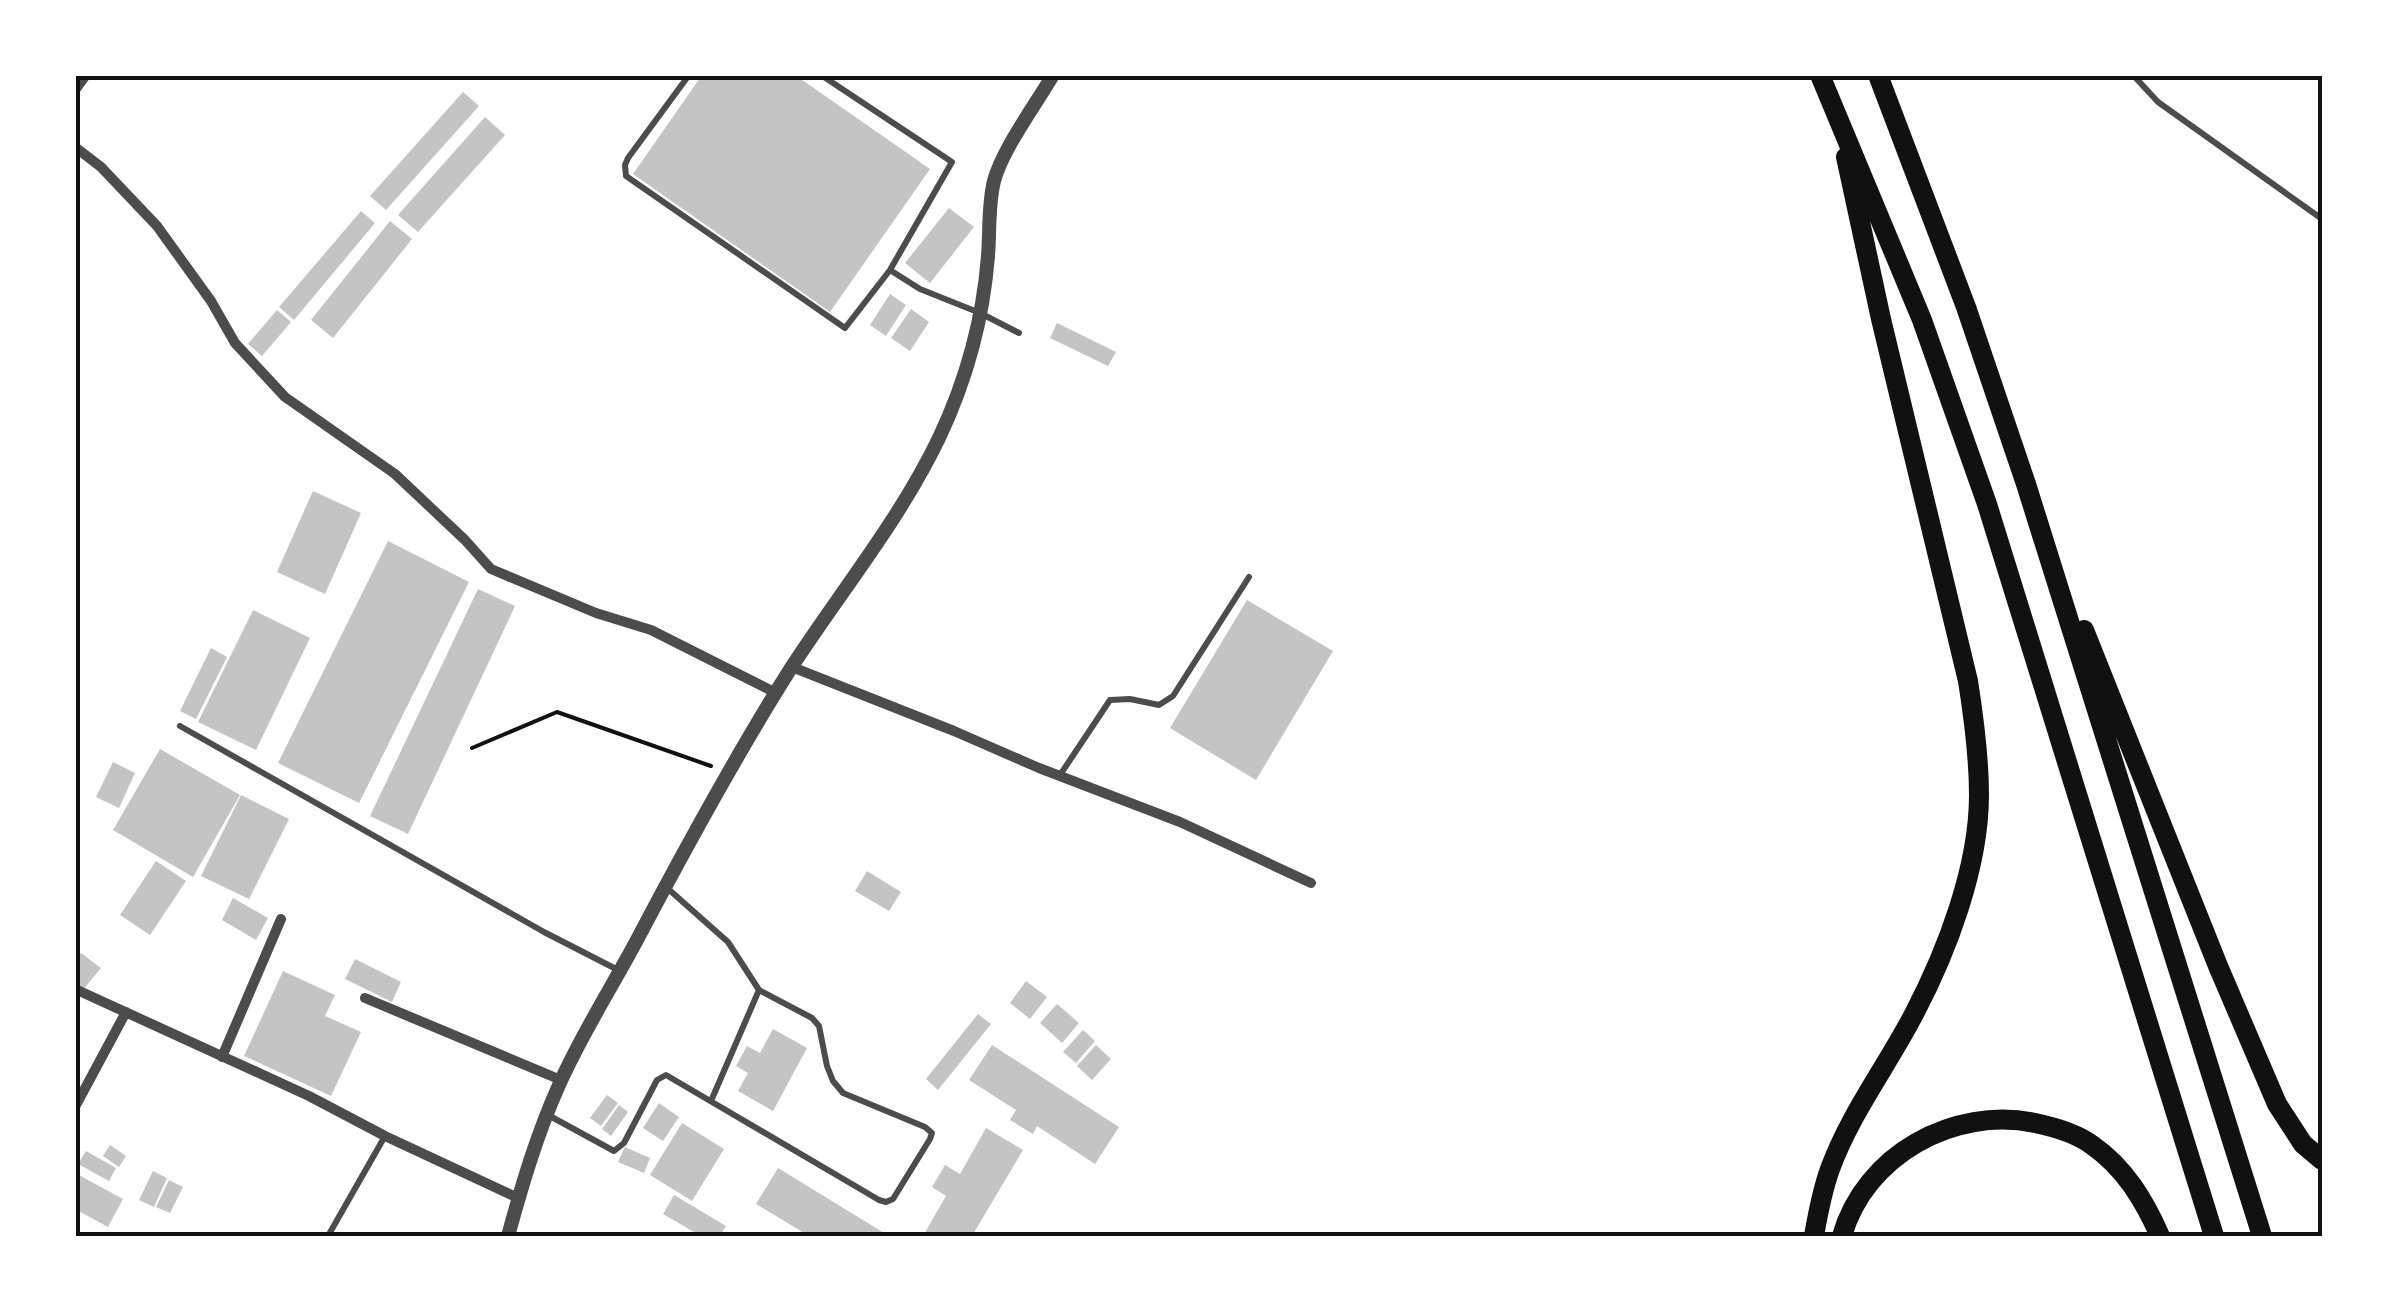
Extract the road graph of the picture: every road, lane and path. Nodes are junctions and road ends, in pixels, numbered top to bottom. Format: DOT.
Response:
graph roads {
  1 [pos="86,75"];
  2 [pos="689,75"];
  3 [pos="821,75"];
  4 [pos="1053,75"];
  5 [pos="1820,75"];
  6 [pos="1878,75"];
  7 [pos="2133,75"];
  8 [pos="75,90"];
  9 [pos="1836,107"];
  10 [pos="75,147"];
  11 [pos="2322,220"];
  12 [pos="890,270"];
  13 [pos="980,313"];
  14 [pos="1019,333"];
  15 [pos="2026,484"];
  16 [pos="1249,576"];
  17 [pos="792,667"];
  18 [pos="776,693"];
  19 [pos="180,726"];
  20 [pos="472,748"];
  21 [pos="695,760"];
  22 [pos="1059,776"];
  23 [pos="1311,883"];
  24 [pos="665,886"];
  25 [pos="282,920"];
  26 [pos="620,972"];
  27 [pos="75,989"];
  28 [pos="759,990"];
  29 [pos="365,998"];
  30 [pos="126,1012"];
  31 [pos="222,1057"];
  32 [pos="561,1080"];
  33 [pos="711,1102"];
  34 [pos="75,1107"];
  35 [pos="546,1114"];
  36 [pos="385,1136"];
  37 [pos="2322,1160"];
  38 [pos="518,1198"];
  39 [pos="328,1236"];
  40 [pos="508,1236"];
  41 [pos="1814,1236"];
  42 [pos="1842,1236"];
  43 [pos="2160,1236"];
  44 [pos="2214,1236"];
  45 [pos="2262,1236"];
  1 -- 8 [label="street"];
  2 -- 12 [label="lane"];
  3 -- 12 [label="lane"];
  4 -- 13 [label="street"];
  5 -- 9 [label="highway"];
  6 -- 15 [label="highway"];
  7 -- 11 [label="lane"];
  9 -- 41 [label="highway"];
  9 -- 44 [label="highway"];
  10 -- 18 [label="street"];
  12 -- 13 [label="lane"];
  13 -- 14 [label="lane"];
  13 -- 17 [label="street"];
  15 -- 37 [label="highway"];
  15 -- 45 [label="highway"];
  16 -- 22 [label="lane"];
  17 -- 18 [label="street"];
  17 -- 22 [label="street"];
  18 -- 24 [label="street"];
  19 -- 26 [label="lane"];
  20 -- 21 [label="path"];
  22 -- 23 [label="street"];
  24 -- 26 [label="street"];
  24 -- 28 [label="lane"];
  25 -- 31 [label="street"];
  26 -- 32 [label="street"];
  27 -- 30 [label="street"];
  28 -- 33 [label="lane"];
  28 -- 33 [label="lane"];
  29 -- 32 [label="street"];
  30 -- 31 [label="street"];
  30 -- 34 [label="street"];
  31 -- 36 [label="street"];
  32 -- 35 [label="street"];
  33 -- 35 [label="lane"];
  35 -- 38 [label="street"];
  36 -- 38 [label="street"];
  36 -- 39 [label="lane"];
  38 -- 40 [label="street"];
  42 -- 43 [label="highway"];
}
